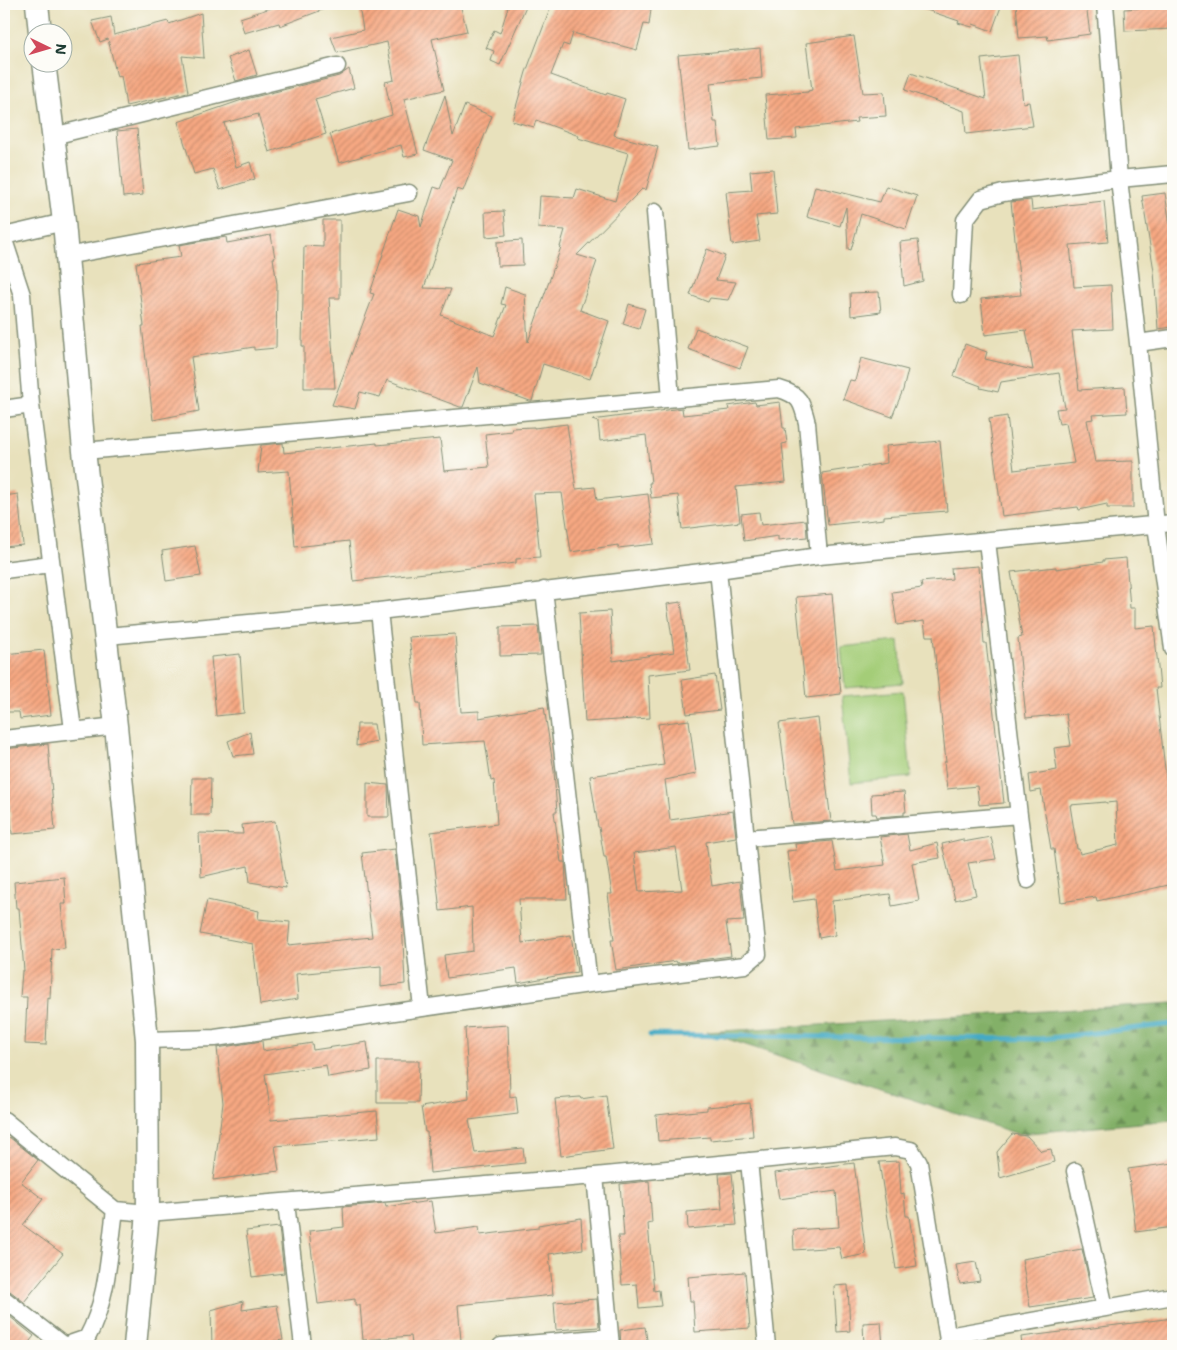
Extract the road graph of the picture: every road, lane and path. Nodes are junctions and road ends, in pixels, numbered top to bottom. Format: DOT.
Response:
graph roads {
  1 [pos="37,4"];
  2 [pos="1105,4"];
  3 [pos="39,22"];
  4 [pos="337,66"];
  5 [pos="45,72"];
  6 [pos="52,136"];
  7 [pos="1173,174"];
  8 [pos="1119,178"];
  9 [pos="409,193"];
  10 [pos="655,212"];
  11 [pos="64,222"];
  12 [pos="4,238"];
  13 [pos="66,256"];
  14 [pos="961,295"];
  15 [pos="1173,338"];
  16 [pos="1138,343"];
  17 [pos="671,398"];
  18 [pos="30,405"];
  19 [pos="4,409"];
  20 [pos="84,451"];
  21 [pos="1173,523"];
  22 [pos="1156,525"];
  23 [pos="987,541"];
  24 [pos="819,556"];
  25 [pos="51,564"];
  26 [pos="4,570"];
  27 [pos="718,570"];
  28 [pos="544,590"];
  29 [pos="379,611"];
  30 [pos="107,636"];
  31 [pos="1173,649"];
  32 [pos="116,726"];
  33 [pos="73,730"];
  34 [pos="4,739"];
  35 [pos="1019,814"];
  36 [pos="747,838"];
  37 [pos="1028,880"];
  38 [pos="589,984"];
  39 [pos="422,1008"];
  40 [pos="147,1040"];
  41 [pos="4,1120"];
  42 [pos="749,1161"];
  43 [pos="1075,1171"];
  44 [pos="595,1176"];
  45 [pos="286,1202"];
  46 [pos="115,1210"];
  47 [pos="148,1213"];
  48 [pos="1173,1296"];
  49 [pos="4,1299"];
  50 [pos="1105,1308"];
  51 [pos="948,1341"];
  52 [pos="610,1342"];
  53 [pos="136,1346"];
  54 [pos="303,1346"];
  55 [pos="501,1346"];
  56 [pos="767,1346"];
  1 -- 3 [label="street"];
  2 -- 8 [label="street"];
  4 -- 6 [label="street"];
  5 -- 6 [label="street"];
  6 -- 11 [label="street"];
  7 -- 8 [label="street"];
  8 -- 14 [label="street"];
  8 -- 16 [label="street"];
  9 -- 13 [label="street"];
  10 -- 17 [label="street"];
  11 -- 12 [label="street"];
  11 -- 13 [label="street"];
  12 -- 18 [label="street"];
  13 -- 20 [label="street"];
  15 -- 16 [label="street"];
  16 -- 22 [label="street"];
  17 -- 20 [label="street"];
  17 -- 24 [label="street"];
  18 -- 19 [label="street"];
  18 -- 25 [label="street"];
  20 -- 30 [label="street"];
  21 -- 22 [label="street"];
  22 -- 23 [label="street"];
  22 -- 31 [label="street"];
  23 -- 24 [label="street"];
  23 -- 35 [label="street"];
  24 -- 27 [label="street"];
  25 -- 26 [label="street"];
  25 -- 33 [label="street"];
  27 -- 28 [label="street"];
  27 -- 36 [label="street"];
  28 -- 29 [label="street"];
  28 -- 38 [label="street"];
  29 -- 30 [label="street"];
  29 -- 39 [label="street"];
  30 -- 32 [label="street"];
  32 -- 33 [label="street"];
  32 -- 40 [label="street"];
  33 -- 34 [label="street"];
  35 -- 36 [label="street"];
  35 -- 37 [label="street"];
  36 -- 38 [label="street"];
  38 -- 39 [label="street"];
  39 -- 40 [label="street"];
  40 -- 47 [label="street"];
  41 -- 46 [label="street"];
  42 -- 44 [label="street"];
  42 -- 51 [label="street"];
  42 -- 56 [label="street"];
  43 -- 50 [label="street"];
  44 -- 45 [label="street"];
  44 -- 52 [label="street"];
  45 -- 47 [label="street"];
  45 -- 54 [label="street"];
  46 -- 47 [label="street"];
  46 -- 49 [label="street"];
  47 -- 53 [label="street"];
  48 -- 50 [label="street"];
  50 -- 51 [label="street"];
  52 -- 55 [label="street"];
}
